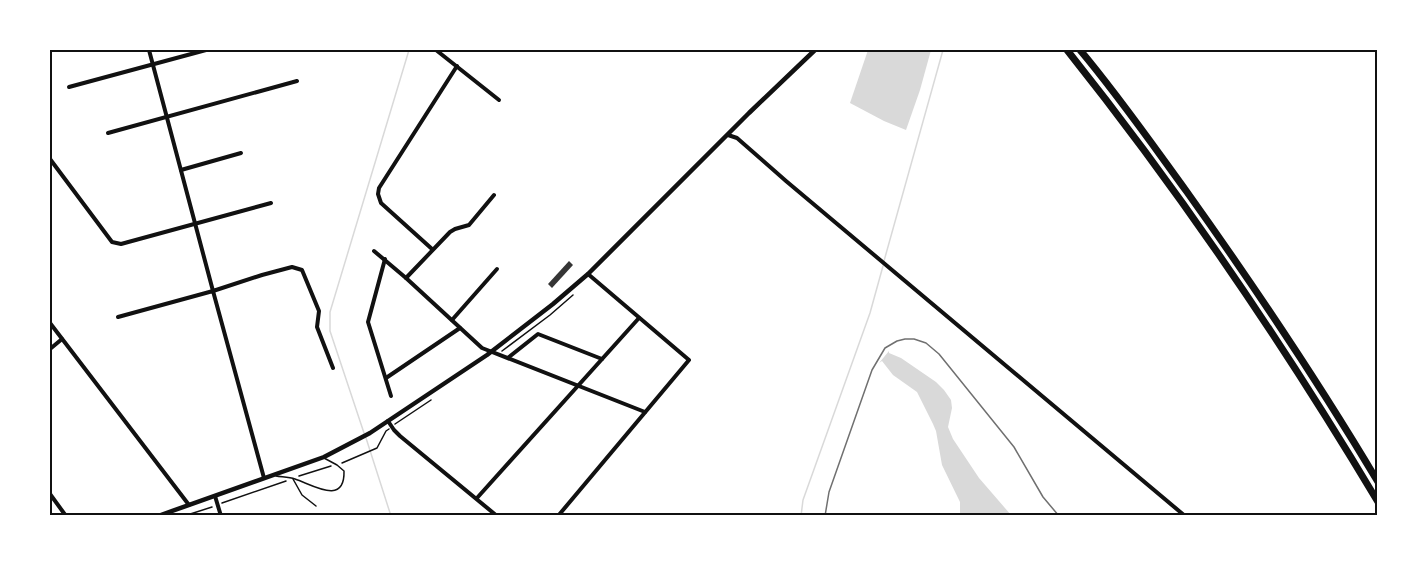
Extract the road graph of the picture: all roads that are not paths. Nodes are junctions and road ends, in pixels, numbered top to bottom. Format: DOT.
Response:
graph roads {
  1 [pos="149,50"];
  2 [pos="206,50"];
  3 [pos="436,50"];
  4 [pos="815,50"];
  5 [pos="1067,50"];
  6 [pos="1080,50"];
  7 [pos="153,64"];
  8 [pos="457,66"];
  9 [pos="297,81"];
  10 [pos="69,87"];
  11 [pos="499,100"];
  12 [pos="167,117"];
  13 [pos="108,133"];
  14 [pos="728,135"];
  15 [pos="241,153"];
  16 [pos="50,159"];
  17 [pos="181,170"];
  18 [pos="494,195"];
  19 [pos="271,203"];
  20 [pos="195,224"];
  21 [pos="432,249"];
  22 [pos="374,251"];
  23 [pos="385,260"];
  24 [pos="497,269"];
  25 [pos="588,274"];
  26 [pos="406,278"];
  27 [pos="213,291"];
  28 [pos="118,317"];
  29 [pos="639,318"];
  30 [pos="452,321"];
  31 [pos="50,323"];
  32 [pos="460,328"];
  33 [pos="62,339"];
  34 [pos="50,349"];
  35 [pos="492,351"];
  36 [pos="508,358"];
  37 [pos="602,359"];
  38 [pos="333,368"];
  39 [pos="385,378"];
  40 [pos="578,385"];
  41 [pos="391,396"];
  42 [pos="645,412"];
  43 [pos="388,421"];
  44 [pos="324,457"];
  45 [pos="272,475"];
  46 [pos="264,478"];
  47 [pos="293,478"];
  48 [pos="1377,482"];
  49 [pos="50,494"];
  50 [pos="215,496"];
  51 [pos="477,498"];
  52 [pos="1377,502"];
  53 [pos="189,505"];
  54 [pos="316,506"];
  55 [pos="66,516"];
  56 [pos="158,516"];
  57 [pos="220,516"];
  58 [pos="497,516"];
  59 [pos="558,516"];
  60 [pos="1185,516"];
  1 -- 7 [label="street"];
  2 -- 7 [label="street"];
  3 -- 8 [label="street"];
  4 -- 14 [label="street"];
  5 -- 52 [label="highway"];
  6 -- 48 [label="highway"];
  7 -- 10 [label="street"];
  7 -- 12 [label="street"];
  8 -- 11 [label="street"];
  8 -- 21 [label="street"];
  9 -- 12 [label="street"];
  12 -- 13 [label="street"];
  12 -- 17 [label="street"];
  14 -- 25 [label="street"];
  14 -- 60 [label="street"];
  15 -- 17 [label="street"];
  16 -- 20 [label="street"];
  17 -- 20 [label="street"];
  18 -- 21 [label="street"];
  19 -- 20 [label="street"];
  20 -- 27 [label="street"];
  21 -- 26 [label="street"];
  22 -- 23 [label="street"];
  23 -- 26 [label="street"];
  23 -- 39 [label="street"];
  24 -- 30 [label="street"];
  25 -- 29 [label="street"];
  25 -- 35 [label="street"];
  26 -- 30 [label="street"];
  27 -- 28 [label="street"];
  27 -- 38 [label="street"];
  27 -- 46 [label="street"];
  29 -- 37 [label="street"];
  29 -- 42 [label="street"];
  30 -- 32 [label="street"];
  31 -- 33 [label="street"];
  32 -- 35 [label="street"];
  32 -- 39 [label="street"];
  33 -- 34 [label="street"];
  33 -- 53 [label="street"];
  35 -- 36 [label="street"];
  35 -- 43 [label="street"];
  36 -- 37 [label="street"];
  36 -- 40 [label="street"];
  37 -- 40 [label="street"];
  39 -- 41 [label="street"];
  40 -- 42 [label="street"];
  40 -- 51 [label="street"];
  42 -- 59 [label="street"];
  43 -- 44 [label="street"];
  43 -- 51 [label="street"];
  44 -- 45 [label="street"];
  44 -- 47 [label="lane"];
  45 -- 46 [label="street"];
  45 -- 47 [label="lane"];
  46 -- 50 [label="street"];
  47 -- 54 [label="lane"];
  49 -- 55 [label="street"];
  50 -- 53 [label="street"];
  50 -- 57 [label="street"];
  51 -- 58 [label="street"];
  53 -- 56 [label="street"];
}
